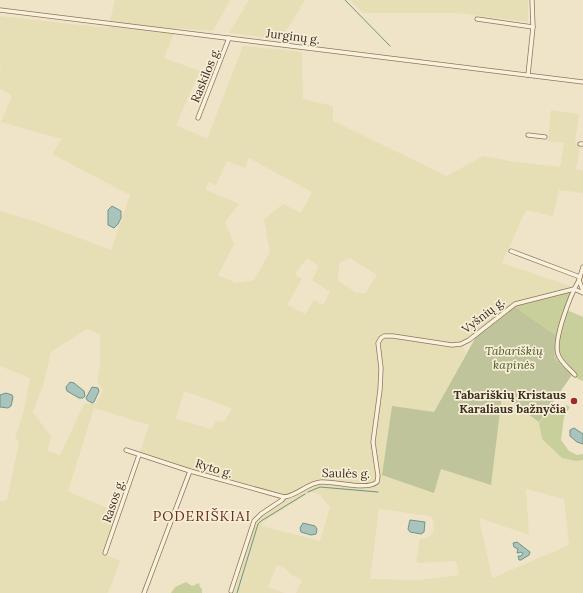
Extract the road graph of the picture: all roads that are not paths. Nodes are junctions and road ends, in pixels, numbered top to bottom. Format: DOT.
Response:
graph roads {
  1 [pos="532,0"];
  2 [pos="0,10"];
  3 [pos="477,19"];
  4 [pos="533,26"];
  5 [pos="230,38"];
  6 [pos="528,75"];
  7 [pos="583,82"];
  8 [pos="198,118"];
  9 [pos="528,135"];
  10 [pos="545,137"];
  11 [pos="510,251"];
  12 [pos="583,267"];
  13 [pos="580,278"];
  14 [pos="574,289"];
  15 [pos="583,292"];
  16 [pos="381,338"];
  17 [pos="575,375"];
  18 [pos="126,450"];
  19 [pos="139,455"];
  20 [pos="190,471"];
  21 [pos="284,498"];
  22 [pos="106,553"];
  23 [pos="231,591"];
  24 [pos="144,593"];
  1 -- 4 [label="street"];
  2 -- 5 [label="street, Jurginų g."];
  3 -- 4 [label="street"];
  4 -- 6 [label="street"];
  5 -- 6 [label="street, Jurginų g."];
  5 -- 8 [label="street, Raskilos g."];
  6 -- 7 [label="street, Jurginų g."];
  9 -- 10 [label="street"];
  11 -- 13 [label="street"];
  12 -- 13 [label="street"];
  13 -- 14 [label="street"];
  13 -- 15 [label="street"];
  14 -- 15 [label="street"];
  14 -- 16 [label="street, Vyšnių g."];
  14 -- 17 [label="street"];
  16 -- 21 [label="street, Saulės g."];
  18 -- 19 [label="street, Ryto g."];
  19 -- 20 [label="street, Ryto g."];
  19 -- 22 [label="street, Rasos g."];
  20 -- 21 [label="street, Ryto g."];
  20 -- 24 [label="street"];
  21 -- 23 [label="street, Saulės g."];
}
